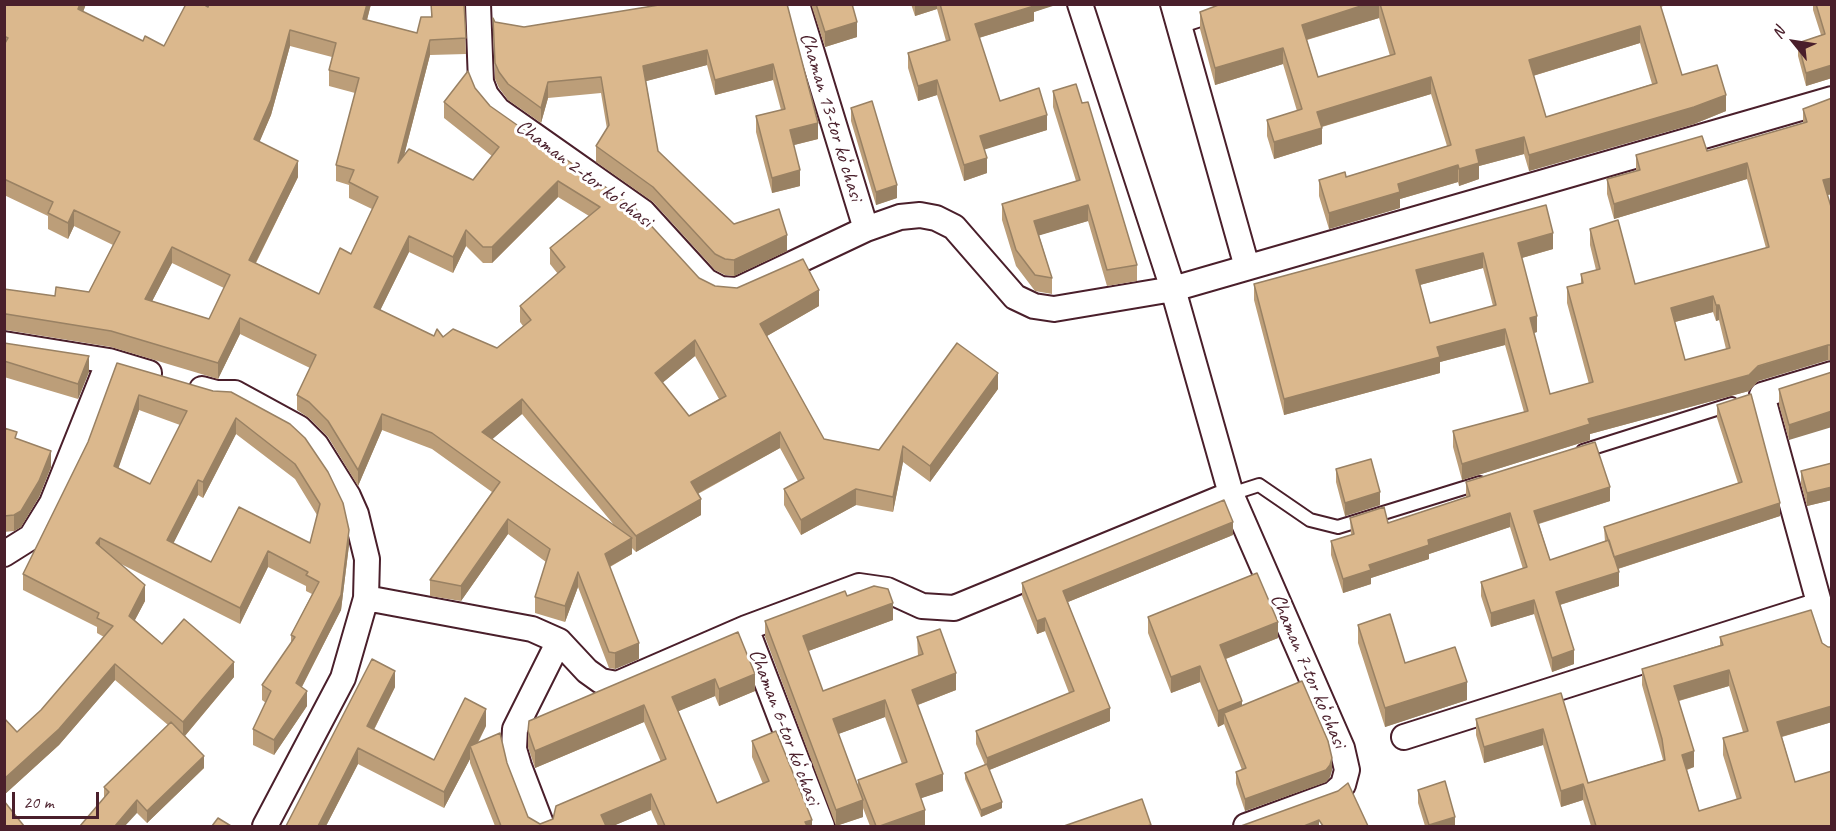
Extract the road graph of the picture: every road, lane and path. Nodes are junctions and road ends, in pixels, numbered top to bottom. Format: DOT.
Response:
graph roads {
  1 [pos="478,4"];
  2 [pos="797,4"];
  3 [pos="1080,4"];
  4 [pos="1230,4"];
  5 [pos="1175,13"];
  6 [pos="1832,99"];
  7 [pos="866,229"];
  8 [pos="1247,267"];
  9 [pos="1173,289"];
  10 [pos="4,344"];
  11 [pos="109,361"];
  12 [pos="1832,374"];
  13 [pos="1751,398"];
  14 [pos="1572,454"];
  15 [pos="1494,478"];
  16 [pos="1231,494"];
  17 [pos="4,554"];
  18 [pos="366,598"];
  19 [pos="1819,605"];
  20 [pos="746,628"];
  21 [pos="559,641"];
  22 [pos="1832,650"];
  23 [pos="1404,737"];
  24 [pos="265,826"];
  25 [pos="542,826"];
  26 [pos="822,826"];
  27 [pos="1246,826"];
  1 -- 7 [label="street, Chaman 2-tor koʻchasi"];
  2 -- 7 [label="street, Chaman 13-tor koʻchasi"];
  3 -- 9 [label="street"];
  4 -- 5 [label="street"];
  5 -- 8 [label="street"];
  6 -- 8 [label="street, Chaman 2-tor koʻchasi"];
  7 -- 9 [label="street, Chaman 2-tor koʻchasi"];
  8 -- 9 [label="street, Chaman 2-tor koʻchasi"];
  9 -- 16 [label="street"];
  10 -- 11 [label="street"];
  11 -- 17 [label="street"];
  11 -- 18 [label="street"];
  12 -- 13 [label="street"];
  13 -- 14 [label="lane"];
  13 -- 19 [label="street"];
  15 -- 16 [label="lane"];
  16 -- 20 [label="street"];
  16 -- 27 [label="street, Chaman 7-tor koʻchasi"];
  18 -- 21 [label="street"];
  18 -- 24 [label="street"];
  19 -- 22 [label="street"];
  19 -- 23 [label="street"];
  20 -- 21 [label="street"];
  20 -- 26 [label="street, Chaman 6-tor koʻchasi"];
  21 -- 25 [label="street"];
}
